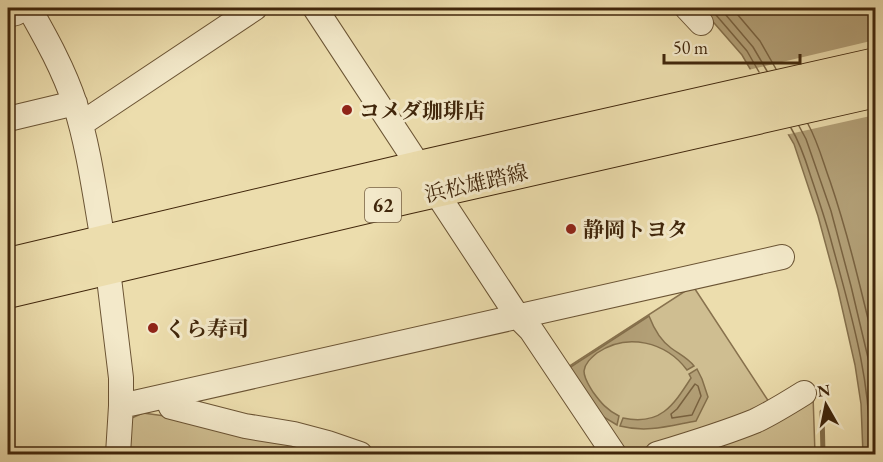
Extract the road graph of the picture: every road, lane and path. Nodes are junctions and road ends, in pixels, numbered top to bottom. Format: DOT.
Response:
graph roads {
  1 [pos="27,8"];
  2 [pos="255,8"];
  3 [pos="315,8"];
  4 [pos="8,15"];
  5 [pos="876,63"];
  6 [pos="876,92"];
  7 [pos="78,114"];
  8 [pos="8,119"];
  9 [pos="419,166"];
  10 [pos="436,192"];
  11 [pos="105,255"];
  12 [pos="782,257"];
  13 [pos="8,263"];
  14 [pos="8,293"];
  15 [pos="518,316"];
  16 [pos="804,393"];
  17 [pos="166,396"];
  18 [pos="121,406"];
  19 [pos="118,454"];
  20 [pos="360,454"];
  21 [pos="615,454"];
  22 [pos="657,454"];
  1 -- 4 [label="street"];
  1 -- 7 [label="street"];
  2 -- 7 [label="street"];
  3 -- 9 [label="street"];
  5 -- 9 [label="main road, 浜松雄踏線 / 62"];
  6 -- 10 [label="main road, 浜松雄踏線 / 62"];
  7 -- 8 [label="street"];
  7 -- 11 [label="street"];
  9 -- 10 [label="street"];
  9 -- 11 [label="main road, 浜松雄踏線 / 62"];
  10 -- 11 [label="main road, 浜松雄踏線 / 62"];
  10 -- 15 [label="street"];
  11 -- 13 [label="main road, 浜松雄踏線 / 62"];
  11 -- 14 [label="main road, 浜松雄踏線 / 62"];
  11 -- 18 [label="street"];
  12 -- 15 [label="street"];
  15 -- 17 [label="street"];
  15 -- 21 [label="street"];
  16 -- 22 [label="street"];
  17 -- 18 [label="street"];
  17 -- 20 [label="street"];
  18 -- 19 [label="street"];
}
